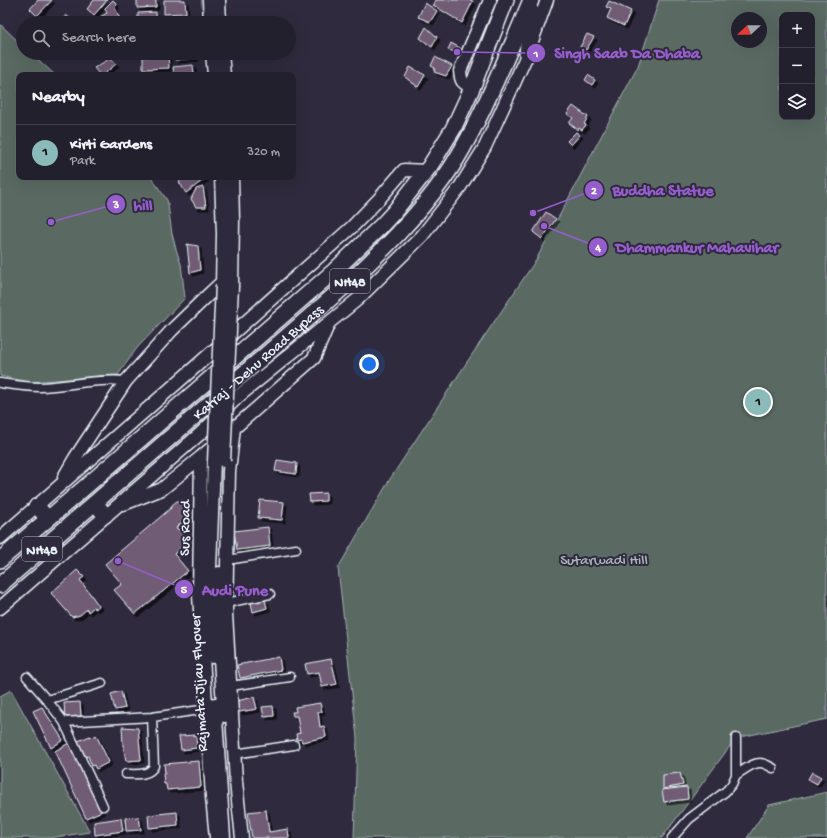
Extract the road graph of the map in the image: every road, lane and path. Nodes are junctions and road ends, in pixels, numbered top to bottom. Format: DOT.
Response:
graph roads {
  1 [pos="208,0"];
  2 [pos="219,0"];
  3 [pos="490,0"];
  4 [pos="506,0"];
  5 [pos="532,0"];
  6 [pos="547,0"];
  7 [pos="209,16"];
  8 [pos="220,16"];
  9 [pos="527,55"];
  10 [pos="213,60"];
  11 [pos="223,60"];
  12 [pos="214,72"];
  13 [pos="224,72"];
  14 [pos="472,88"];
  15 [pos="427,171"];
  16 [pos="221,180"];
  17 [pos="232,180"];
  18 [pos="225,284"];
  19 [pos="330,322"];
  20 [pos="126,381"];
  21 [pos="0,383"];
  22 [pos="234,428"];
  23 [pos="201,457"];
  24 [pos="222,465"];
  25 [pos="58,486"];
  26 [pos="95,503"];
  27 [pos="37,506"];
  28 [pos="110,511"];
  29 [pos="48,519"];
  30 [pos="0,538"];
  31 [pos="296,549"];
  32 [pos="0,560"];
  33 [pos="227,560"];
  34 [pos="0,585"];
  35 [pos="270,594"];
  36 [pos="226,603"];
  37 [pos="0,608"];
  38 [pos="290,676"];
  39 [pos="27,677"];
  40 [pos="102,683"];
  41 [pos="230,686"];
  42 [pos="47,700"];
  43 [pos="207,710"];
  44 [pos="152,717"];
  45 [pos="64,722"];
  46 [pos="736,738"];
  47 [pos="294,744"];
  48 [pos="234,754"];
  49 [pos="772,768"];
  50 [pos="126,774"];
  51 [pos="736,775"];
  52 [pos="103,806"];
  53 [pos="216,838"];
  54 [pos="224,838"];
  55 [pos="232,838"];
  56 [pos="242,838"];
  57 [pos="672,838"];
  1 -- 7 [label="street"];
  2 -- 8 [label="street"];
  3 -- 14 [label="street"];
  4 -- 14 [label="highway, Katraj - Dehu Road Bypass / NH48"];
  5 -- 9 [label="highway"];
  5 -- 26 [label="highway, Katraj - Dehu Road Bypass / NH48"];
  6 -- 9 [label="street"];
  9 -- 19 [label="street"];
  10 -- 12 [label="street"];
  11 -- 13 [label="street"];
  14 -- 15 [label="highway, Katraj - Dehu Road Bypass / NH48"];
  15 -- 25 [label="street"];
  15 -- 29 [label="highway, Katraj - Dehu Road Bypass / NH48"];
  16 -- 18 [label="street"];
  17 -- 18 [label="street"];
  18 -- 20 [label="street"];
  18 -- 24 [label="street, Rajmata Jijau Flyover, bridge"];
  19 -- 22 [label="street"];
  19 -- 28 [label="street"];
  20 -- 21 [label="street"];
  20 -- 25 [label="street"];
  22 -- 23 [label="street"];
  22 -- 24 [label="street"];
  23 -- 28 [label="street"];
  23 -- 43 [label="street, Sus Road"];
  24 -- 33 [label="street"];
  24 -- 54 [label="street, Rajmata Jijau Flyover"];
  24 -- 55 [label="street, Rajmata Jijau Flyover"];
  25 -- 27 [label="street"];
  26 -- 28 [label="highway"];
  26 -- 34 [label="highway, Katraj - Dehu Road Bypass / NH48"];
  27 -- 29 [label="highway"];
  27 -- 30 [label="street"];
  28 -- 37 [label="street"];
  29 -- 32 [label="highway, Katraj - Dehu Road Bypass / NH48"];
  31 -- 33 [label="street"];
  33 -- 36 [label="street"];
  35 -- 36 [label="street"];
  36 -- 41 [label="street"];
  38 -- 41 [label="street"];
  39 -- 42 [label="street"];
  40 -- 42 [label="street"];
  41 -- 48 [label="street"];
  42 -- 45 [label="street"];
  43 -- 44 [label="street"];
  43 -- 53 [label="street, Sus Road"];
  44 -- 45 [label="street"];
  44 -- 50 [label="street"];
  45 -- 52 [label="street"];
  46 -- 51 [label="street"];
  47 -- 48 [label="street"];
  48 -- 56 [label="street"];
  49 -- 51 [label="street"];
  51 -- 57 [label="street"];
}
